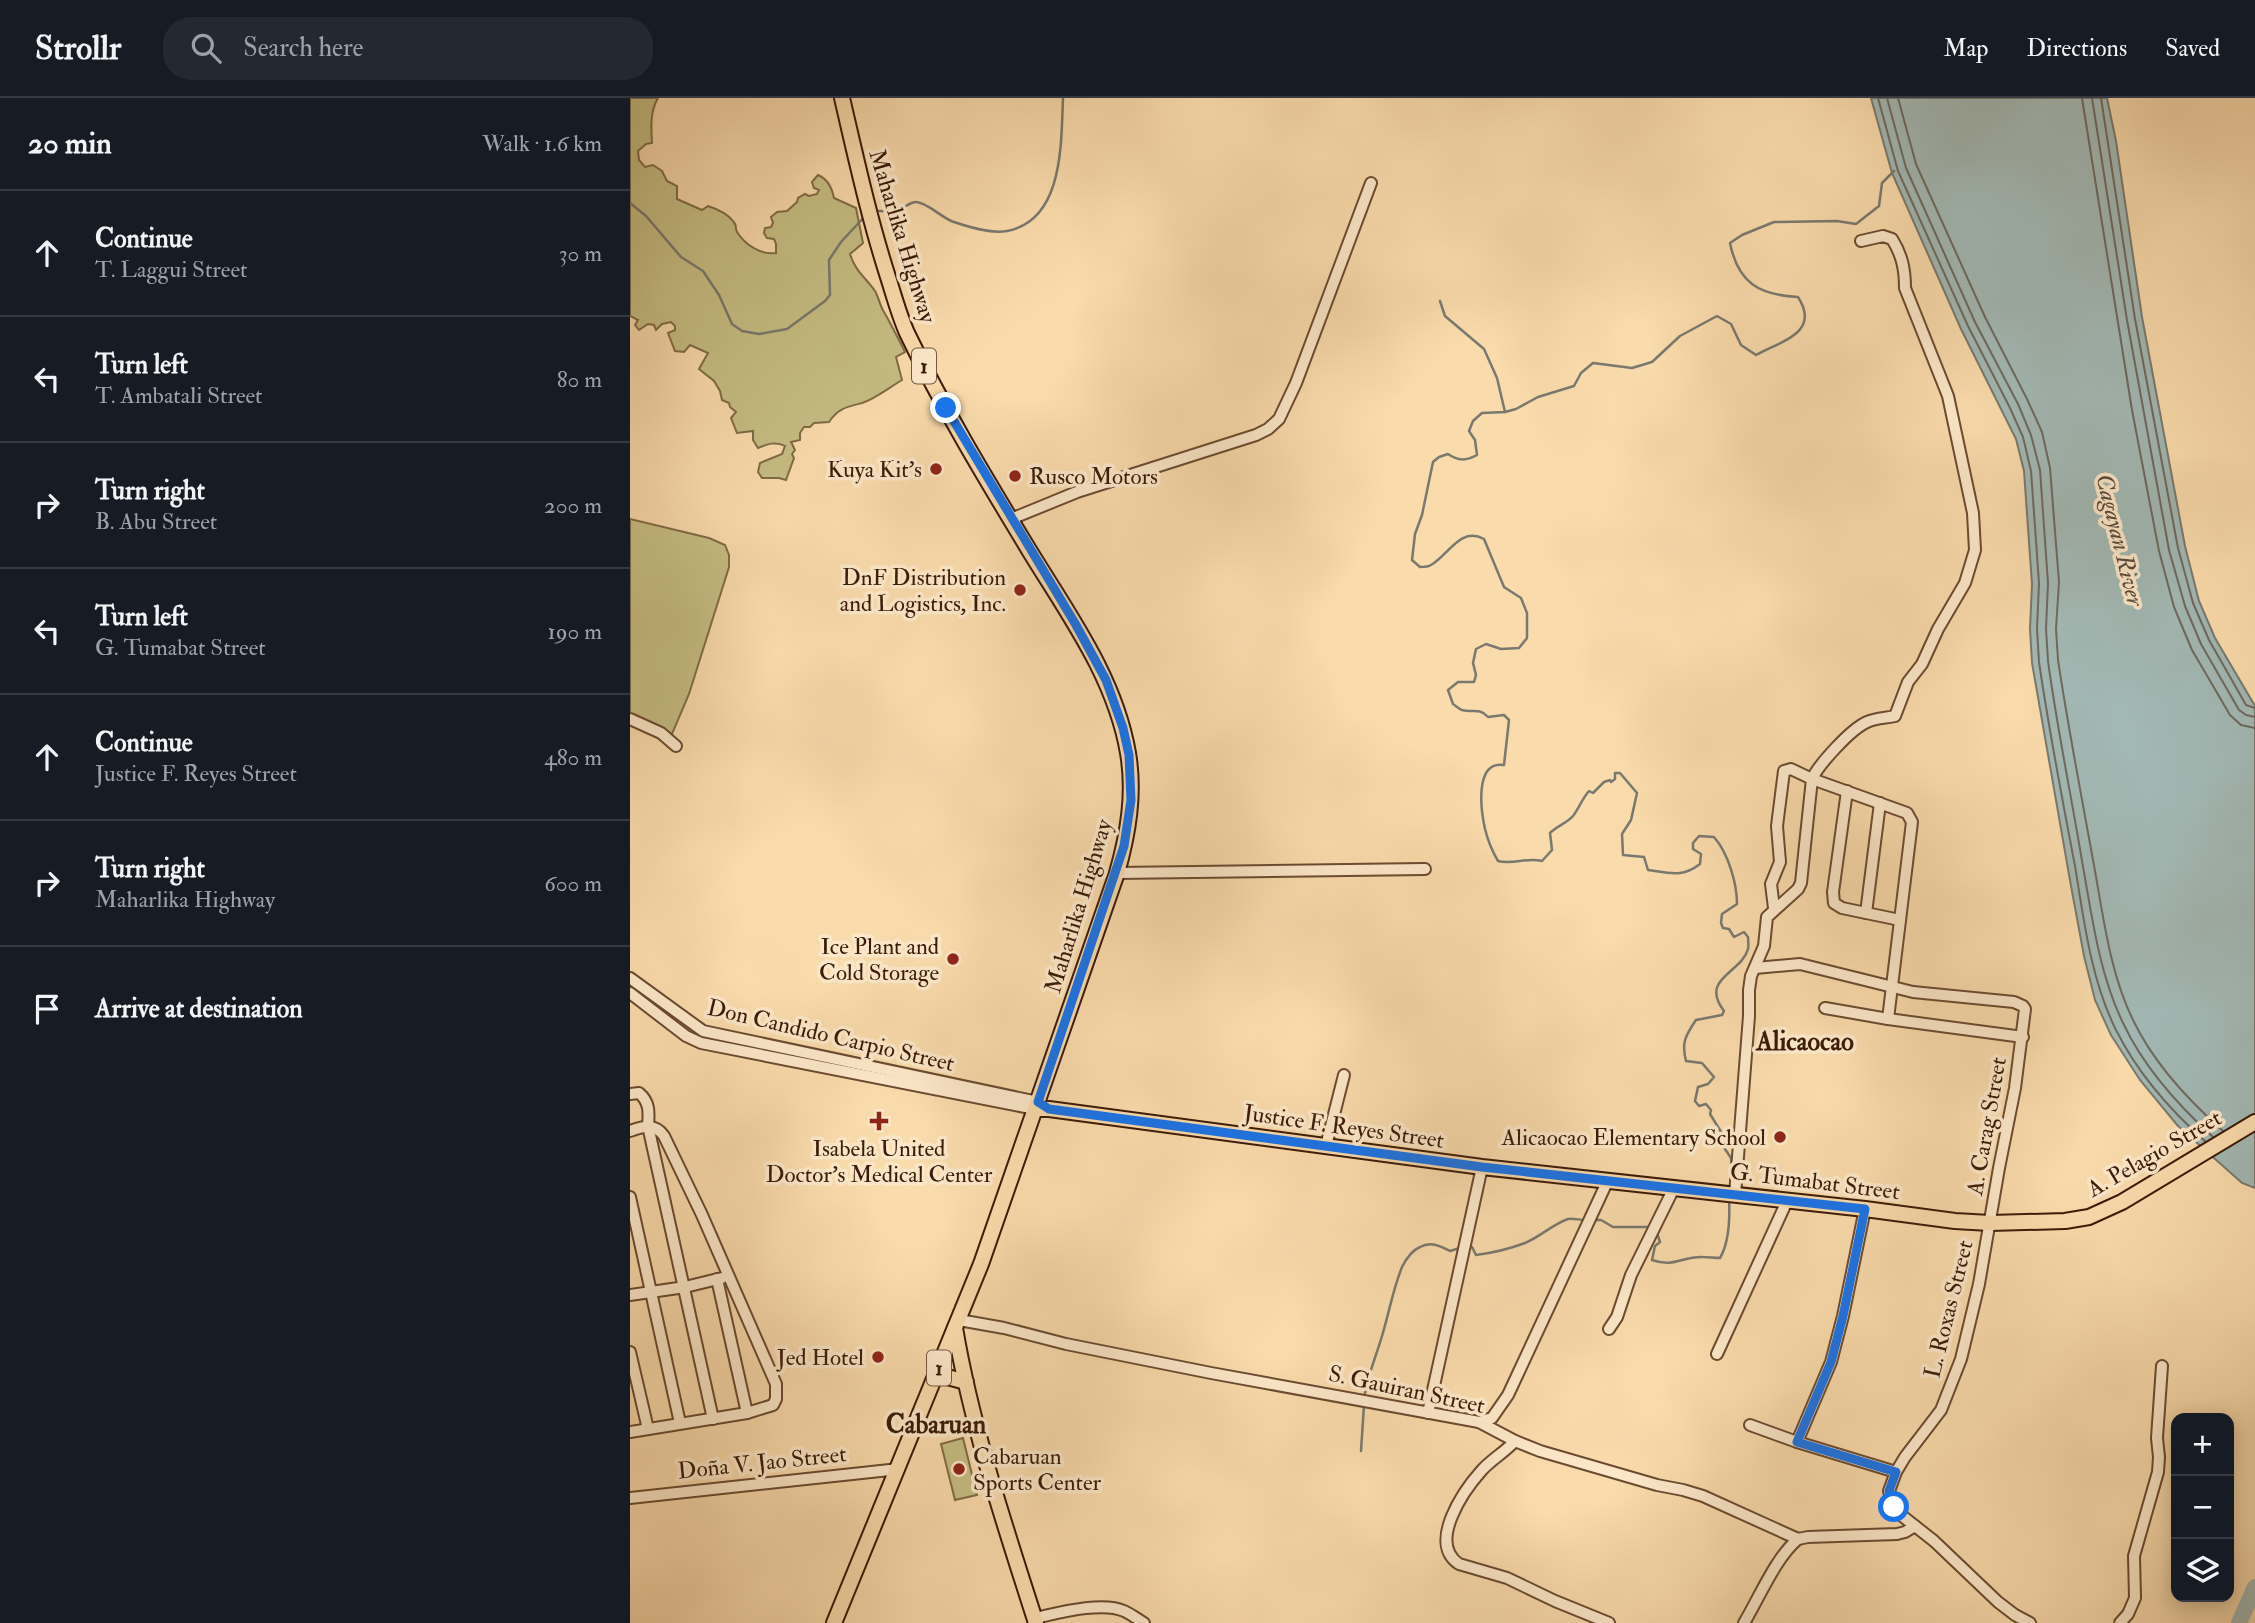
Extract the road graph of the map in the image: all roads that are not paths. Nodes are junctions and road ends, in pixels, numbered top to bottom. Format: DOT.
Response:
graph roads {
  1 [pos="842,98"];
  2 [pos="1371,183"];
  3 [pos="1861,241"];
  4 [pos="1011,519"];
  5 [pos="630,719"];
  6 [pos="676,746"];
  7 [pos="1812,779"];
  8 [pos="1847,791"];
  9 [pos="1880,803"];
  10 [pos="1425,869"];
  11 [pos="1116,873"];
  12 [pos="1774,908"];
  13 [pos="1866,913"];
  14 [pos="1900,920"];
  15 [pos="1755,968"];
  16 [pos="630,978"];
  17 [pos="1892,987"];
  18 [pos="630,993"];
  19 [pos="1825,1008"];
  20 [pos="1888,1019"];
  21 [pos="2023,1037"];
  22 [pos="1345,1075"];
  23 [pos="630,1094"];
  24 [pos="1041,1107"];
  25 [pos="2255,1122"];
  26 [pos="648,1126"];
  27 [pos="630,1131"];
  28 [pos="1326,1146"];
  29 [pos="1482,1167"];
  30 [pos="1608,1181"];
  31 [pos="1634,1184"];
  32 [pos="1674,1188"];
  33 [pos="1731,1194"];
  34 [pos="630,1197"];
  35 [pos="1787,1200"];
  36 [pos="1865,1209"];
  37 [pos="1990,1223"];
  38 [pos="723,1278"];
  39 [pos="685,1287"];
  40 [pos="652,1292"];
  41 [pos="630,1295"];
  42 [pos="957,1324"];
  43 [pos="1609,1329"];
  44 [pos="630,1352"];
  45 [pos="1717,1354"];
  46 [pos="2162,1366"];
  47 [pos="936,1374"];
  48 [pos="965,1382"];
  49 [pos="747,1413"];
  50 [pos="1428,1413"];
  51 [pos="713,1419"];
  52 [pos="1479,1422"];
  53 [pos="680,1423"];
  54 [pos="1750,1425"];
  55 [pos="648,1429"];
  56 [pos="630,1432"];
  57 [pos="1514,1441"];
  58 [pos="1797,1442"];
  59 [pos="899,1469"];
  60 [pos="1896,1472"];
  61 [pos="630,1498"];
  62 [pos="1915,1526"];
  63 [pos="1798,1539"];
  64 [pos="1036,1620"];
  65 [pos="834,1623"];
  66 [pos="1144,1623"];
  67 [pos="1609,1623"];
  68 [pos="1744,1623"];
  69 [pos="2030,1623"];
  70 [pos="2120,1623"];
  1 -- 4 [label="main road, Maharlika Highway / 1"];
  2 -- 4 [label="street"];
  3 -- 7 [label="street"];
  4 -- 11 [label="main road, Maharlika Highway / 1"];
  5 -- 6 [label="street"];
  7 -- 8 [label="street"];
  7 -- 12 [label="street"];
  7 -- 12 [label="street"];
  8 -- 9 [label="street"];
  8 -- 13 [label="street"];
  9 -- 13 [label="street"];
  9 -- 14 [label="street"];
  10 -- 11 [label="street"];
  11 -- 24 [label="main road, Maharlika Highway / 1"];
  12 -- 15 [label="street"];
  13 -- 14 [label="street"];
  14 -- 17 [label="street"];
  15 -- 17 [label="street"];
  15 -- 33 [label="street"];
  16 -- 24 [label="street, Don Candido Carpio Street"];
  17 -- 20 [label="street"];
  17 -- 21 [label="street, A. Carag Street"];
  18 -- 24 [label="street, Don Candido Carpio Street"];
  19 -- 20 [label="street"];
  20 -- 21 [label="street"];
  21 -- 37 [label="street, A. Carag Street"];
  22 -- 28 [label="street"];
  23 -- 26 [label="street"];
  24 -- 28 [label="main road, Justice F. Reyes Street"];
  24 -- 42 [label="main road, Maharlika Highway / 1"];
  25 -- 37 [label="main road, A. Pelagio Street"];
  26 -- 27 [label="street"];
  26 -- 38 [label="street"];
  26 -- 39 [label="street"];
  28 -- 29 [label="main road, Justice F. Reyes Street"];
  29 -- 30 [label="main road, Justice F. Reyes Street"];
  29 -- 50 [label="street"];
  30 -- 31 [label="main road, Justice F. Reyes Street"];
  30 -- 52 [label="street"];
  31 -- 32 [label="main road, G. Tumabat Street"];
  32 -- 33 [label="main road, G. Tumabat Street"];
  32 -- 43 [label="street"];
  33 -- 35 [label="main road, G. Tumabat Street"];
  34 -- 40 [label="street"];
  35 -- 36 [label="main road, G. Tumabat Street"];
  35 -- 45 [label="street"];
  36 -- 37 [label="main road, G. Tumabat Street"];
  36 -- 58 [label="street"];
  37 -- 60 [label="street, L. Roxas Street"];
  38 -- 39 [label="street"];
  38 -- 49 [label="street"];
  38 -- 49 [label="street"];
  39 -- 40 [label="street"];
  39 -- 51 [label="street"];
  40 -- 41 [label="street"];
  40 -- 53 [label="street"];
  42 -- 47 [label="main road, Maharlika Highway / 1"];
  42 -- 48 [label="main road"];
  42 -- 50 [label="street, S. Gauiran Street"];
  44 -- 55 [label="street"];
  46 -- 70 [label="street"];
  47 -- 48 [label="main road"];
  47 -- 59 [label="main road, Maharlika Highway / 1"];
  48 -- 64 [label="main road"];
  49 -- 51 [label="street"];
  50 -- 52 [label="street, S. Gauiran Street"];
  51 -- 53 [label="street"];
  52 -- 57 [label="street, S. Gauiran Street"];
  53 -- 55 [label="street"];
  54 -- 58 [label="street"];
  55 -- 56 [label="street"];
  57 -- 63 [label="street, S. Gauiran Street"];
  57 -- 67 [label="street"];
  58 -- 60 [label="street"];
  59 -- 61 [label="street, Doña V. Jao Street"];
  59 -- 65 [label="main road, Maharlika Highway / 1"];
  60 -- 62 [label="street"];
  62 -- 63 [label="street, S. Gauiran Street"];
  62 -- 69 [label="street"];
  63 -- 68 [label="street"];
  64 -- 66 [label="street"];
}
